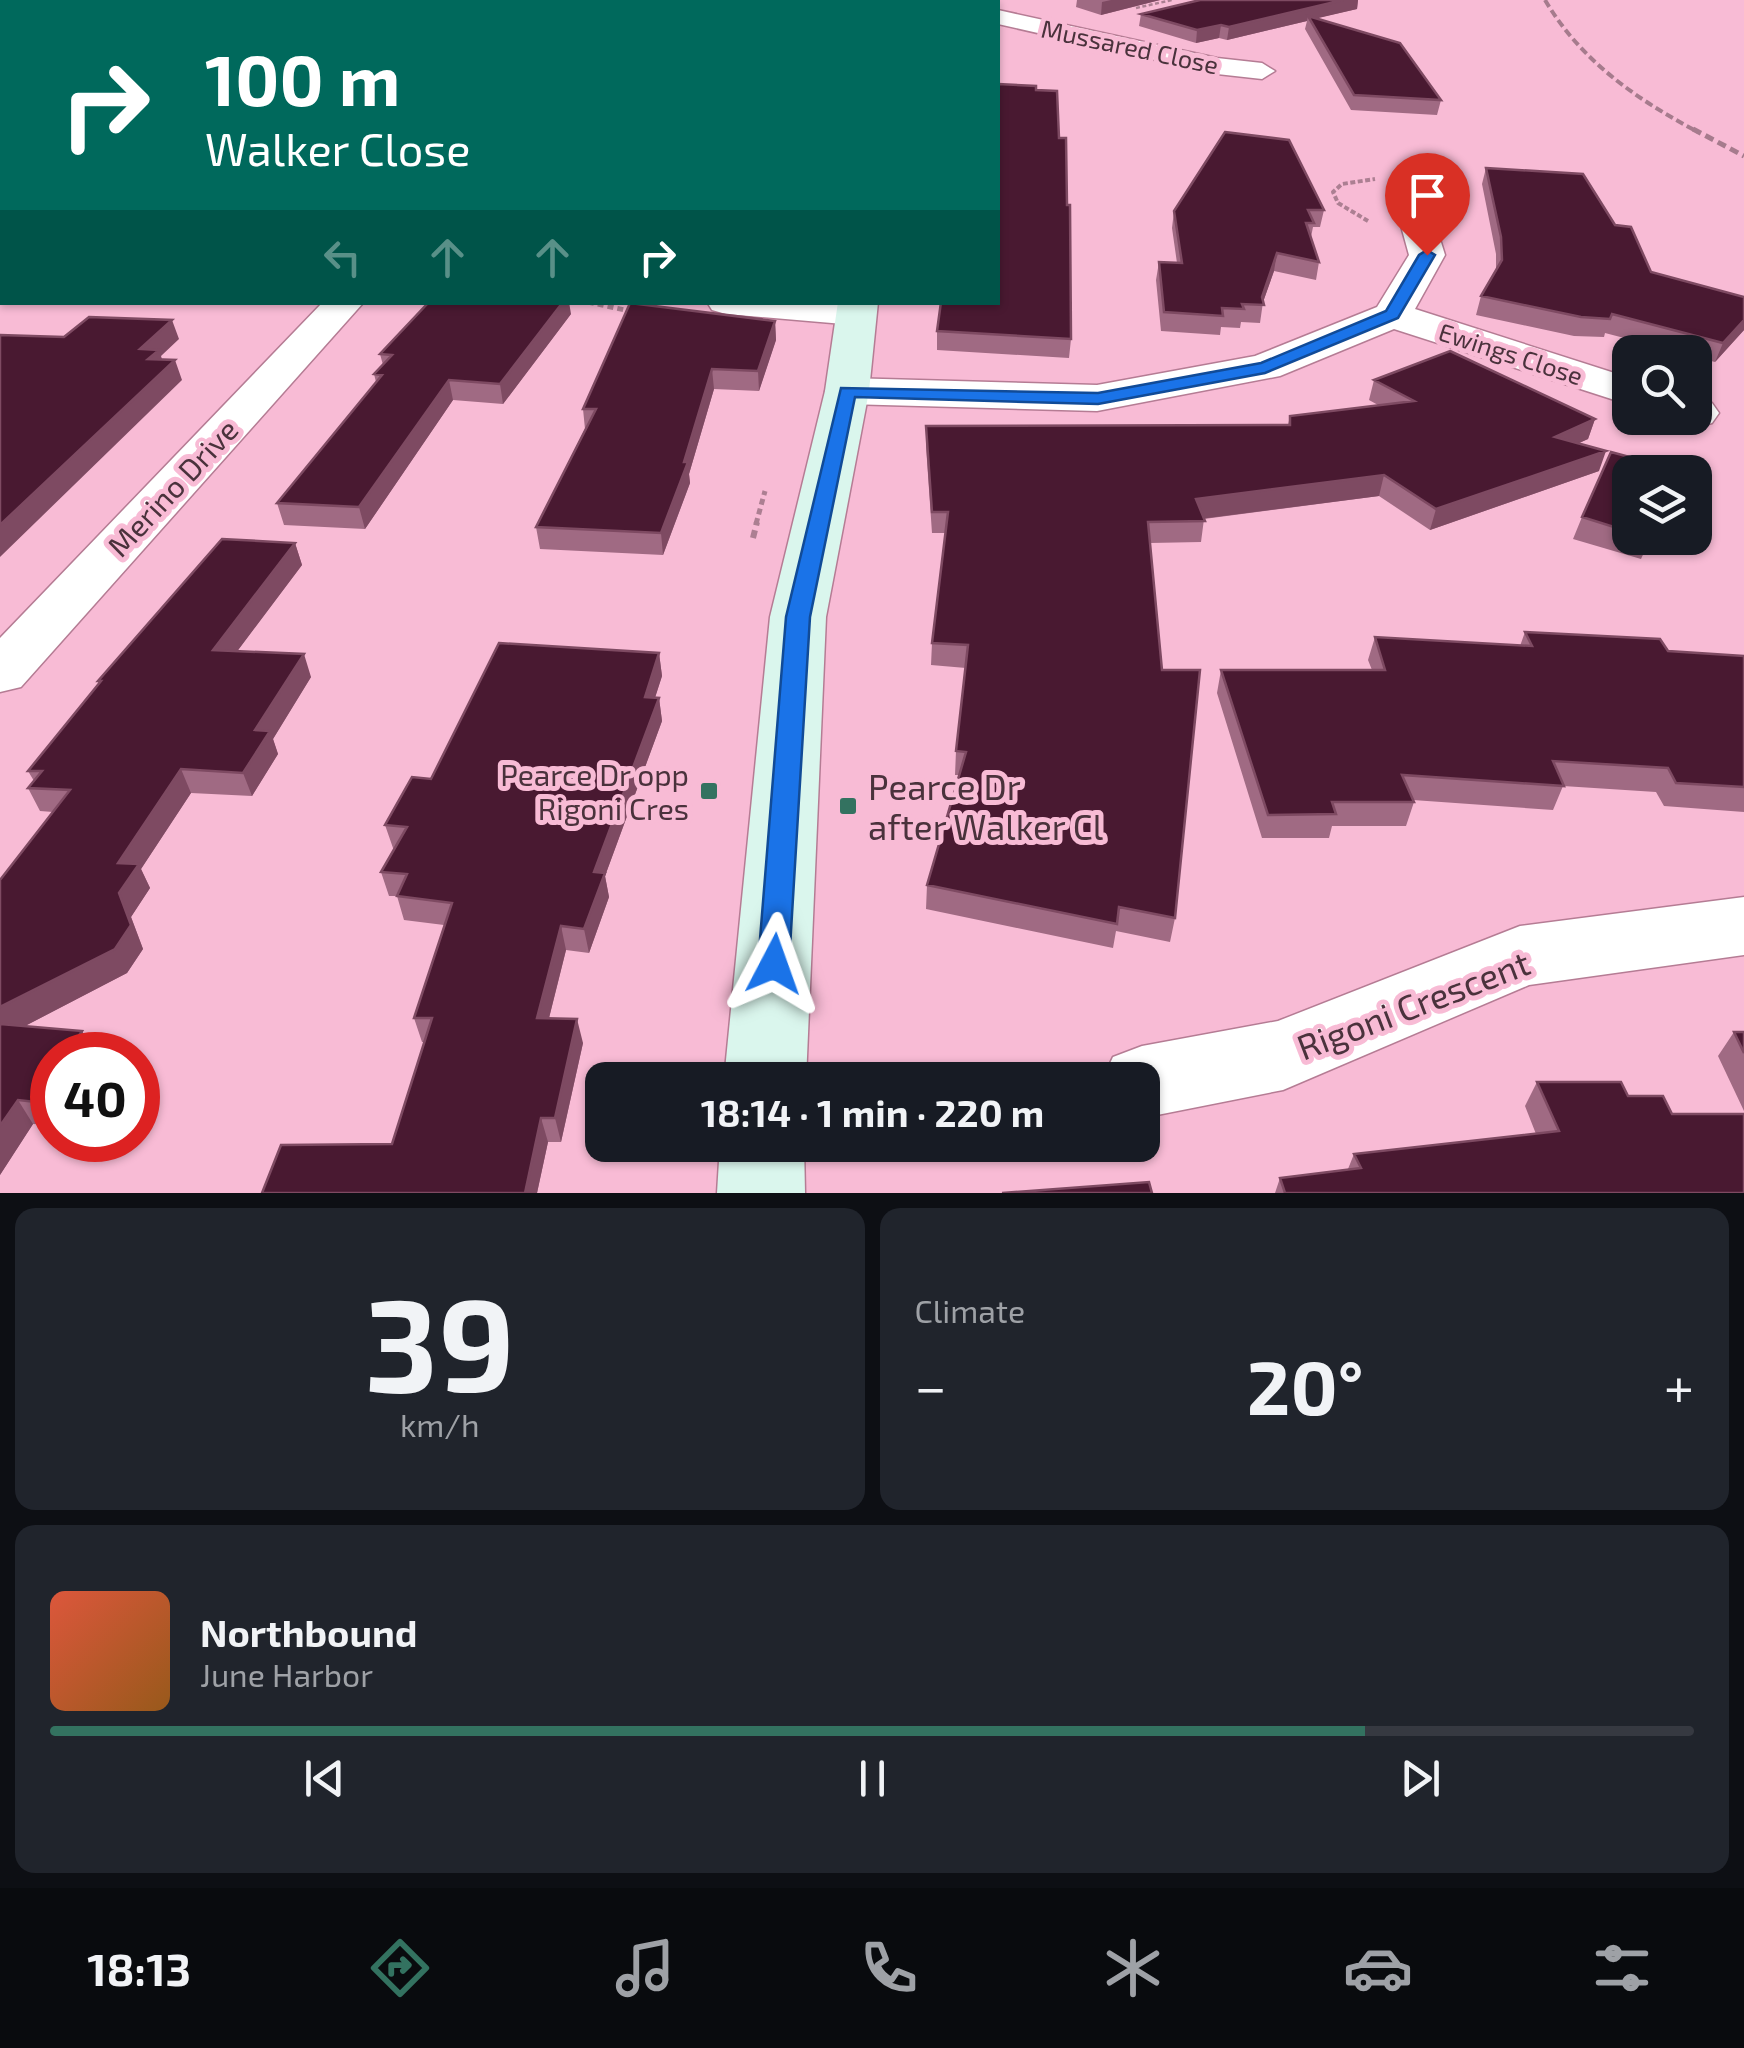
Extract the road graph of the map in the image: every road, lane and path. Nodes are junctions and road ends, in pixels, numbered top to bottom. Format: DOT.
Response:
graph roads {
  1 [pos="1000,17"];
  2 [pos="1129,18"];
  3 [pos="1064,32"];
  4 [pos="1262,71"];
  5 [pos="1399,191"];
  6 [pos="1374,229"];
  7 [pos="342,305"];
  8 [pos="603,305"];
  9 [pos="791,305"];
  10 [pos="856,308"];
  11 [pos="643,313"];
  12 [pos="1392,314"];
  13 [pos="1612,386"];
  14 [pos="848,392"];
  15 [pos="768,483"];
  16 [pos="752,538"];
  17 [pos="0,673"];
  18 [pos="1744,926"];
  19 [pos="766,1062"];
  20 [pos="1160,1079"];
  21 [pos="762,1162"];
  22 [pos="761,1193"];
  1 -- 3 [label="street, Mussared Close"];
  2 -- 3 [label="street"];
  3 -- 4 [label="street, Mussared Close"];
  5 -- 6 [label="path"];
  5 -- 12 [label="street"];
  7 -- 17 [label="street, Merino Drive"];
  8 -- 11 [label="path"];
  9 -- 10 [label="street"];
  10 -- 14 [label="street"];
  12 -- 13 [label="street, Ewings Close"];
  12 -- 14 [label="street"];
  14 -- 19 [label="street"];
  15 -- 16 [label="path"];
  18 -- 20 [label="street, Rigoni Crescent"];
  21 -- 22 [label="street"];
}
